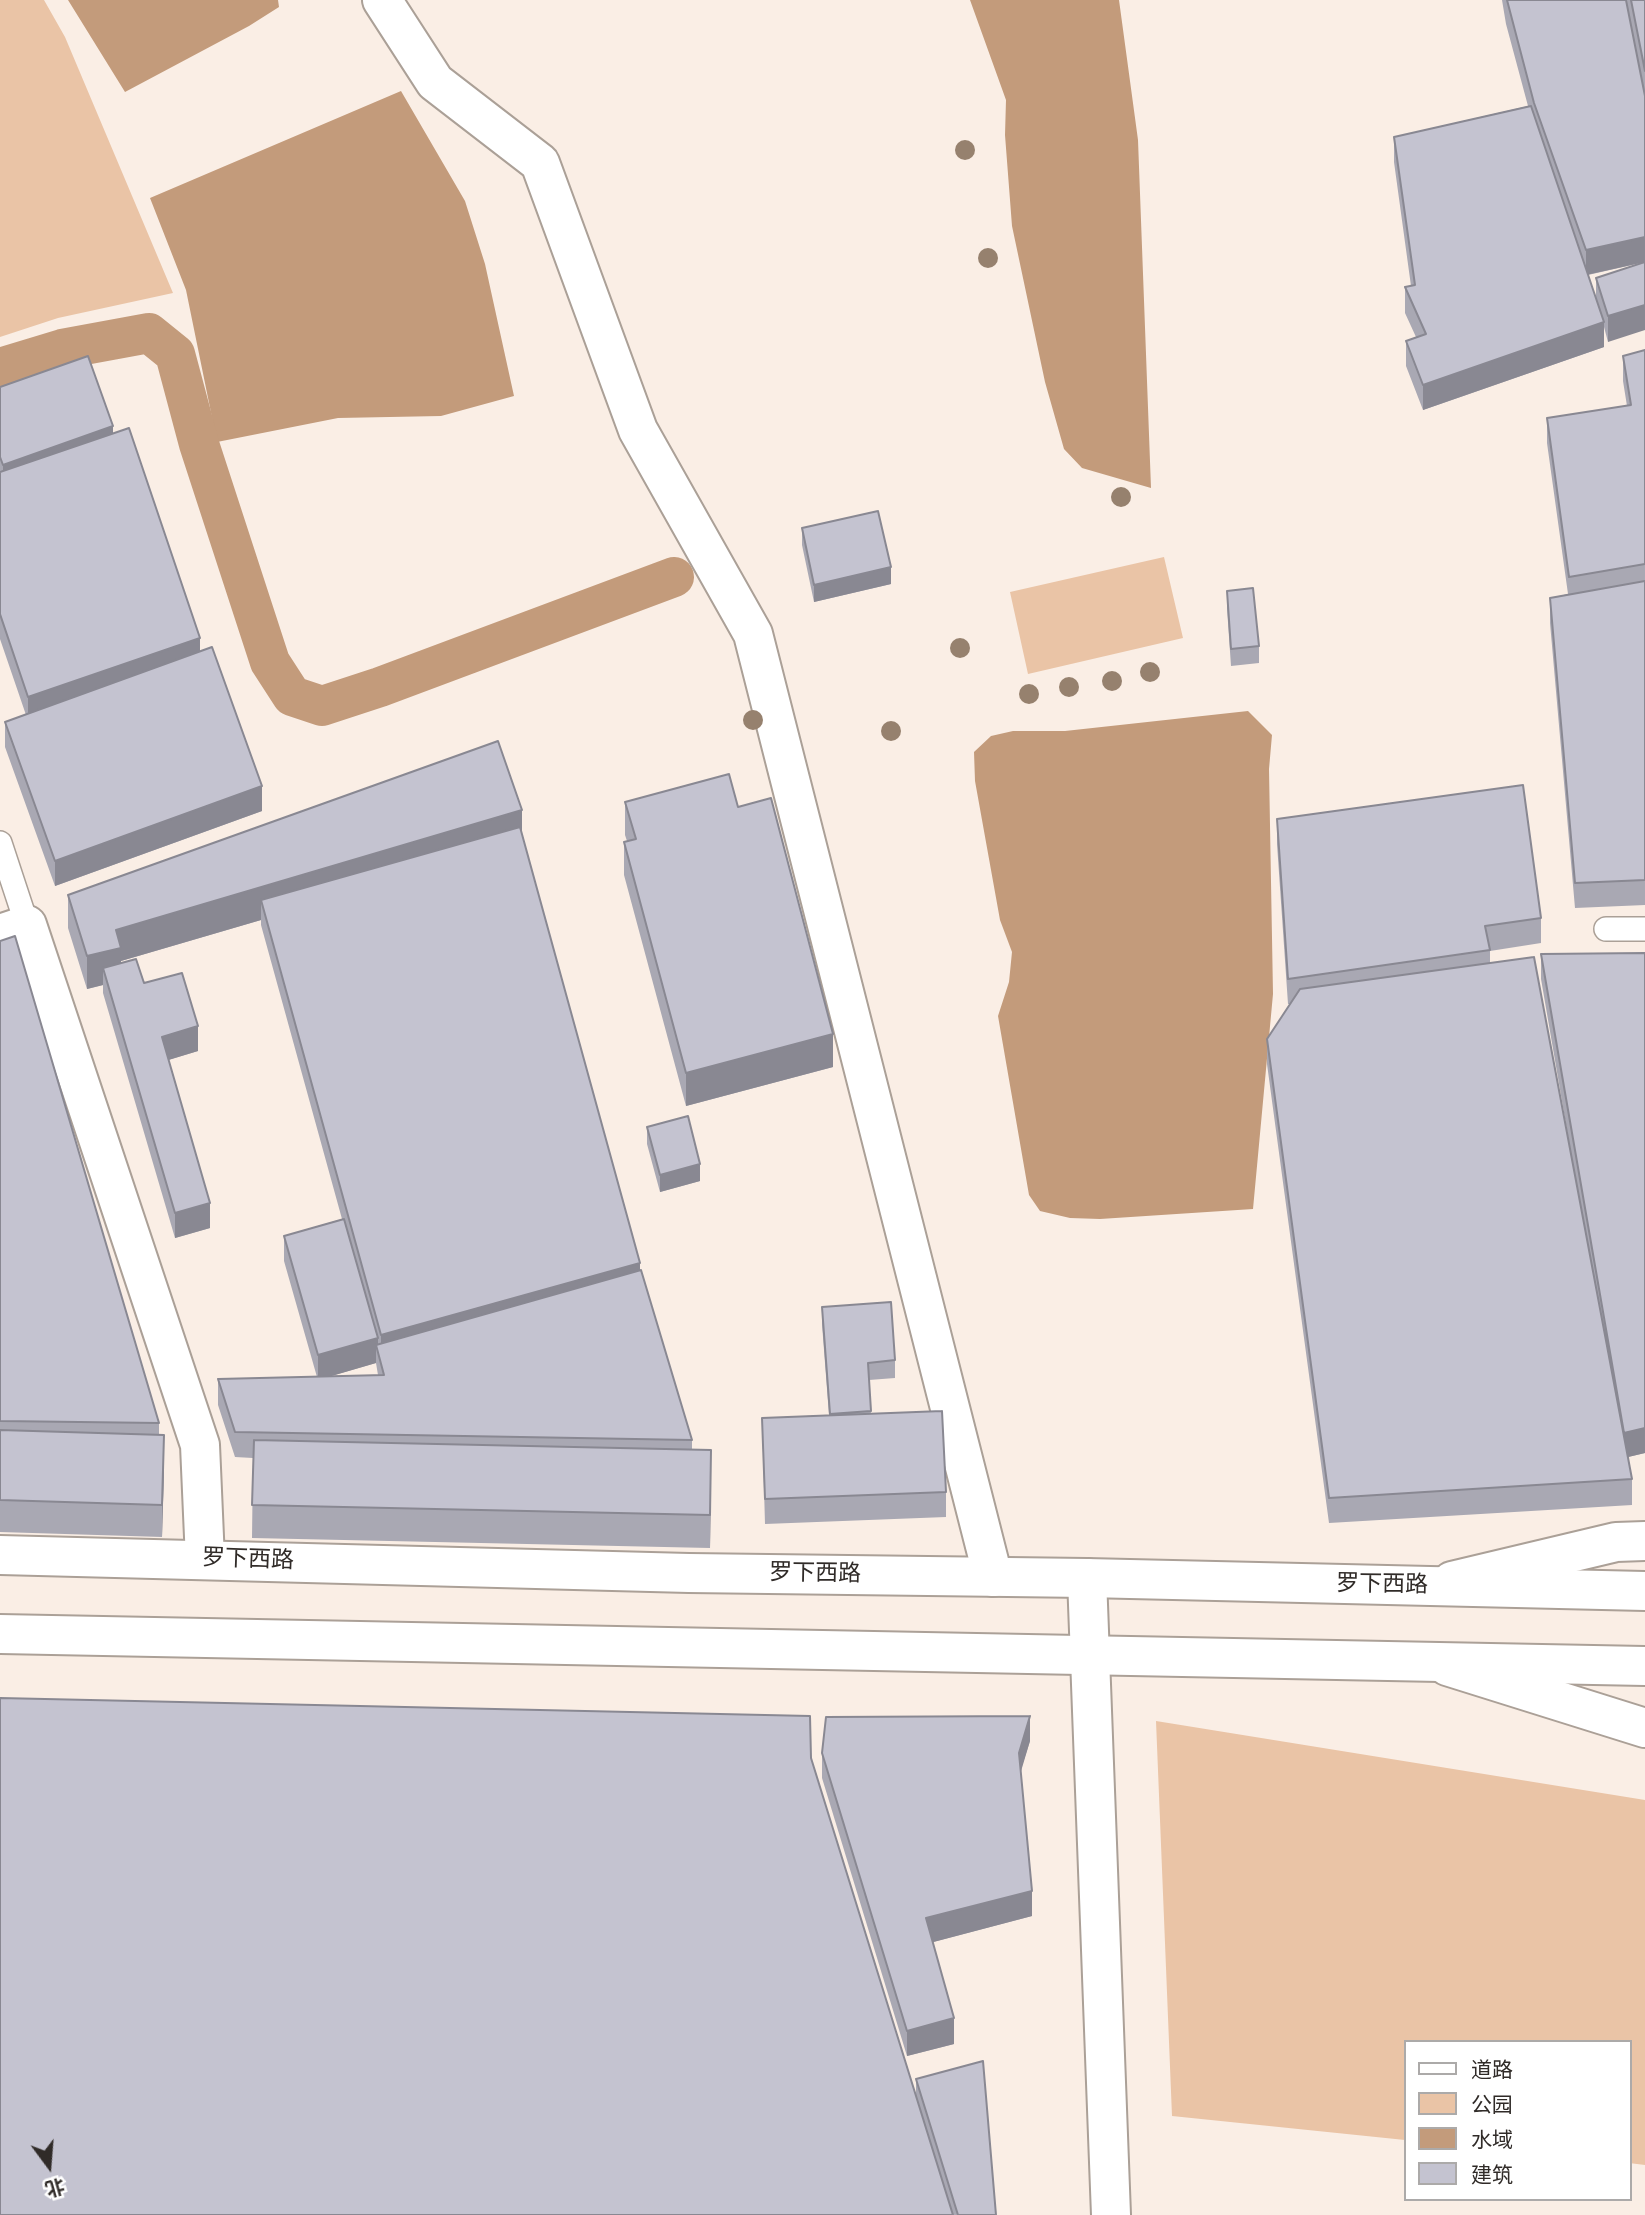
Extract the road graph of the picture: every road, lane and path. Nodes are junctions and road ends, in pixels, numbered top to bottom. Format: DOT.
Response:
graph roads {
  1 [pos="382,0"];
  2 [pos="0,843"];
  3 [pos="1606,929"];
  4 [pos="1645,929"];
  5 [pos="14,930"];
  6 [pos="1645,1541"];
  7 [pos="0,1555"];
  8 [pos="205,1560"];
  9 [pos="993,1577"];
  10 [pos="1087,1578"];
  11 [pos="1427,1587"];
  12 [pos="1637,1591"];
  13 [pos="0,1634"];
  14 [pos="1090,1655"];
  15 [pos="1431,1662"];
  16 [pos="1634,1666"];
  17 [pos="1645,1728"];
  18 [pos="1111,2215"];
  1 -- 9 [label="street"];
  2 -- 5 [label="lane"];
  3 -- 4 [label="lane"];
  5 -- 8 [label="street"];
  6 -- 11 [label="street"];
  7 -- 8 [label="street, 罗下西路"];
  8 -- 9 [label="street, 罗下西路"];
  9 -- 10 [label="street, 罗下西路"];
  10 -- 11 [label="street, 罗下西路"];
  10 -- 14 [label="street"];
  11 -- 12 [label="street, 罗下西路"];
  13 -- 14 [label="street"];
  14 -- 15 [label="street"];
  14 -- 18 [label="street"];
  15 -- 16 [label="street"];
  15 -- 17 [label="street"];
}
